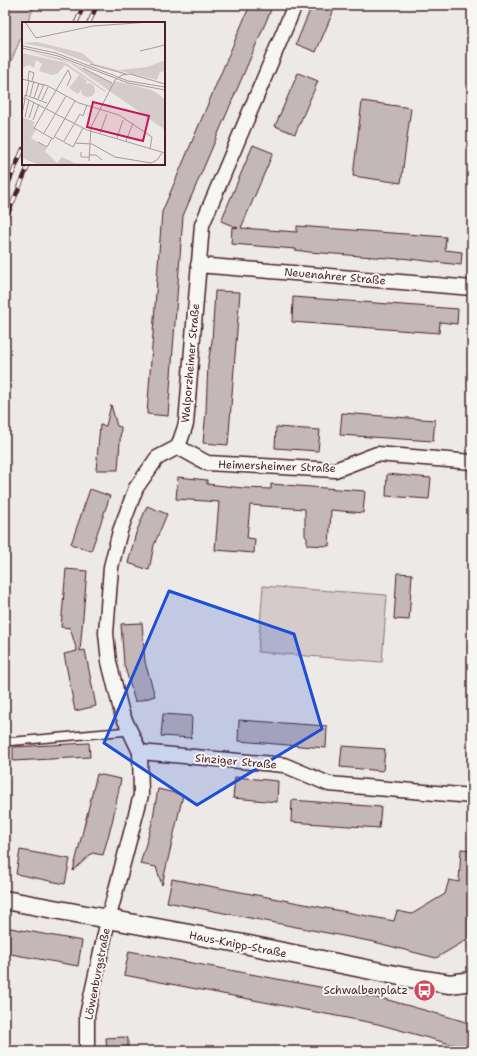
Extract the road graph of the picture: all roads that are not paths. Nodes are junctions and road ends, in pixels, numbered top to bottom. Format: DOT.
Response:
graph roads {
  1 [pos="295,5"];
  2 [pos="198,265"];
  3 [pos="472,288"];
  4 [pos="178,447"];
  5 [pos="472,462"];
  6 [pos="129,731"];
  7 [pos="5,742"];
  8 [pos="140,752"];
  9 [pos="472,796"];
  10 [pos="5,900"];
  11 [pos="108,920"];
  12 [pos="472,981"];
  13 [pos="87,1051"];
  1 -- 2 [label="street, Walporzheimer Straße"];
  2 -- 3 [label="street, Neuenahrer Straße"];
  2 -- 4 [label="street, Walporzheimer Straße"];
  4 -- 5 [label="street, Heimersheimer Straße"];
  4 -- 6 [label="street"];
  6 -- 7 [label="lane"];
  6 -- 8 [label="street"];
  8 -- 9 [label="street, Sinziger Straße"];
  8 -- 11 [label="street"];
  10 -- 11 [label="street, Haus-Knipp-Straße"];
  11 -- 12 [label="street, Haus-Knipp-Straße"];
  11 -- 13 [label="street, Löwenburgstraße"];
}
